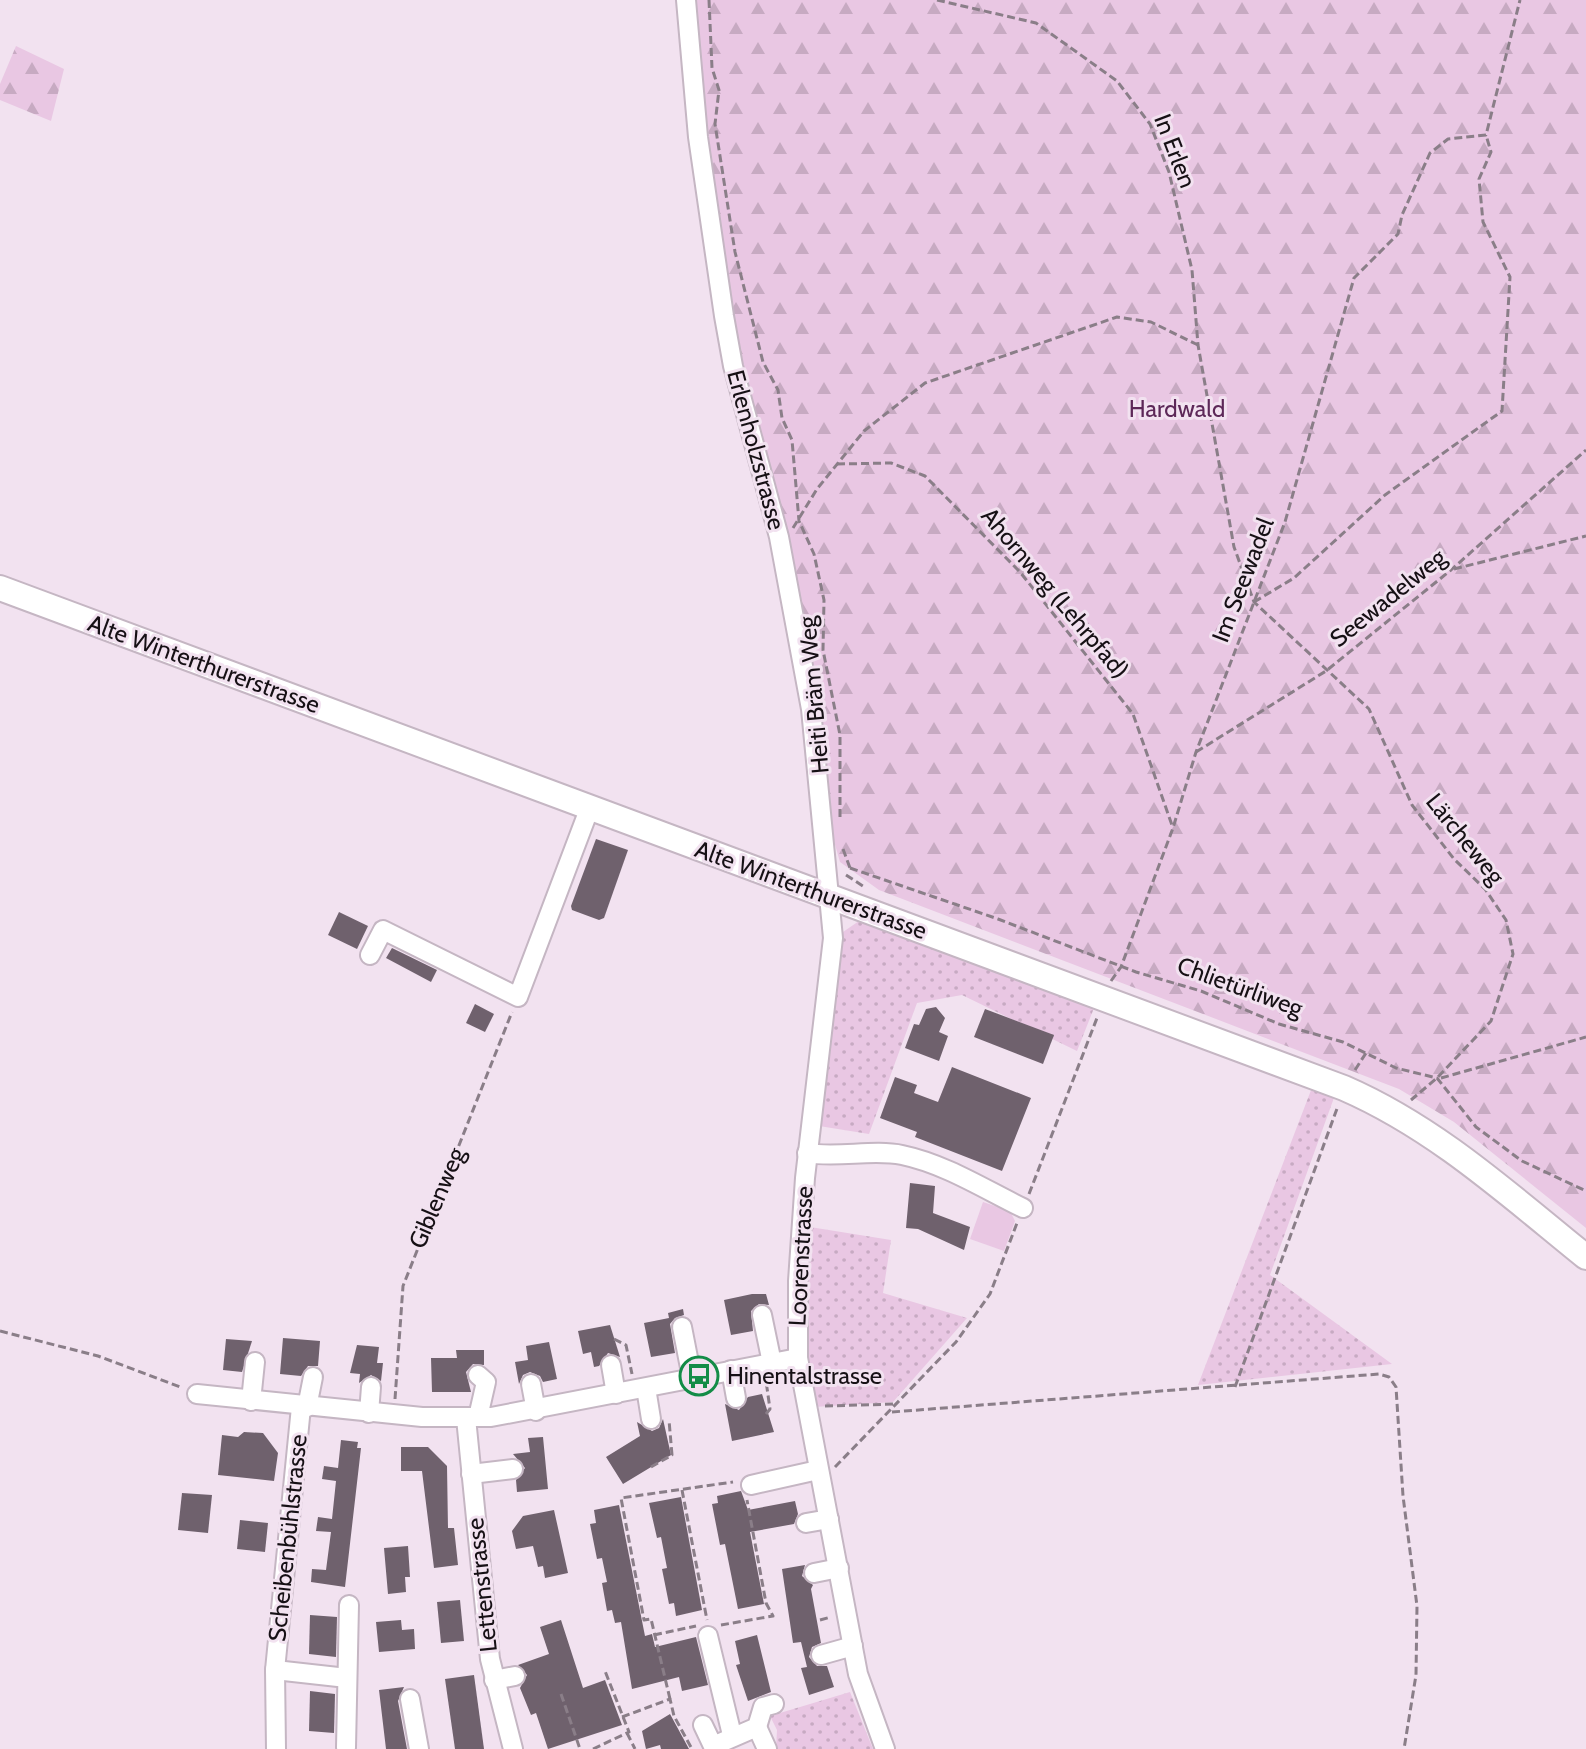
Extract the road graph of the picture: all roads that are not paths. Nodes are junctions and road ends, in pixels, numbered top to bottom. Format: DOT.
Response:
graph roads {
  1 [pos="686,0"];
  2 [pos="0,588"];
  3 [pos="590,807"];
  4 [pos="830,899"];
  5 [pos="370,955"];
  6 [pos="807,1153"];
  7 [pos="1023,1208"];
  8 [pos="1586,1257"];
  9 [pos="762,1315"];
  10 [pos="682,1327"];
  11 [pos="798,1358"];
  12 [pos="255,1362"];
  13 [pos="611,1365"];
  14 [pos="769,1368"];
  15 [pos="731,1370"];
  16 [pos="478,1375"];
  17 [pos="313,1377"];
  18 [pos="692,1378"];
  19 [pos="531,1384"];
  20 [pos="371,1387"];
  21 [pos="646,1388"];
  22 [pos="197,1394"];
  23 [pos="616,1394"];
  24 [pos="736,1398"];
  25 [pos="251,1401"];
  26 [pos="304,1407"];
  27 [pos="536,1411"];
  28 [pos="369,1413"];
  29 [pos="660,1417"];
  30 [pos="472,1418"];
  31 [pos="513,1469"];
  32 [pos="471,1474"];
  33 [pos="819,1476"];
  34 [pos="747,1487"];
  35 [pos="829,1519"];
  36 [pos="806,1523"];
  37 [pos="839,1568"];
  38 [pos="814,1573"];
  39 [pos="349,1605"];
  40 [pos="707,1626"];
  41 [pos="853,1646"];
  42 [pos="821,1655"];
  43 [pos="275,1670"];
  44 [pos="515,1676"];
  45 [pos="347,1678"];
  46 [pos="494,1680"];
  47 [pos="410,1699"];
  48 [pos="774,1704"];
  49 [pos="703,1725"];
  50 [pos="757,1727"];
  51 [pos="732,1735"];
  52 [pos="346,1747"];
  53 [pos="276,1749"];
  54 [pos="419,1749"];
  55 [pos="513,1749"];
  56 [pos="767,1749"];
  57 [pos="885,1749"];
  1 -- 4 [label="street, Erlenholzstrasse"];
  2 -- 3 [label="main road, Alte Winterthurerstrasse"];
  3 -- 4 [label="main road, Alte Winterthurerstrasse"];
  3 -- 5 [label="street"];
  4 -- 6 [label="street, Loorenstrasse"];
  4 -- 8 [label="main road, Alte Winterthurerstrasse"];
  6 -- 7 [label="street"];
  6 -- 11 [label="street, Loorenstrasse"];
  9 -- 14 [label="street"];
  10 -- 18 [label="street"];
  11 -- 14 [label="street"];
  11 -- 33 [label="street, Loorenstrasse"];
  12 -- 25 [label="street"];
  13 -- 23 [label="street"];
  14 -- 15 [label="street"];
  15 -- 18 [label="street"];
  15 -- 24 [label="street"];
  16 -- 30 [label="street, Lettenstrasse"];
  17 -- 26 [label="street, Scheibenbühlstrasse"];
  18 -- 21 [label="street"];
  19 -- 27 [label="street"];
  20 -- 28 [label="street"];
  21 -- 23 [label="street"];
  21 -- 29 [label="street"];
  22 -- 25 [label="street"];
  23 -- 27 [label="street"];
  25 -- 26 [label="street"];
  26 -- 28 [label="street"];
  26 -- 43 [label="street, Scheibenbühlstrasse"];
  27 -- 30 [label="street"];
  28 -- 30 [label="street"];
  30 -- 32 [label="street, Lettenstrasse"];
  31 -- 32 [label="street"];
  32 -- 46 [label="street, Lettenstrasse"];
  33 -- 34 [label="street"];
  33 -- 35 [label="street, Loorenstrasse"];
  35 -- 36 [label="street"];
  35 -- 37 [label="street, Loorenstrasse"];
  37 -- 38 [label="street"];
  37 -- 41 [label="street, Loorenstrasse"];
  39 -- 45 [label="street"];
  40 -- 51 [label="street"];
  41 -- 42 [label="street"];
  41 -- 57 [label="street, Loorenstrasse"];
  43 -- 45 [label="street, Scheibenbühlstrasse"];
  43 -- 53 [label="street, Scheibenbühlstrasse"];
  44 -- 46 [label="street"];
  45 -- 52 [label="street"];
  46 -- 55 [label="street, Lettenstrasse"];
  47 -- 54 [label="street"];
  48 -- 50 [label="street"];
  49 -- 51 [label="street"];
  50 -- 51 [label="street"];
  50 -- 56 [label="street"];
}
